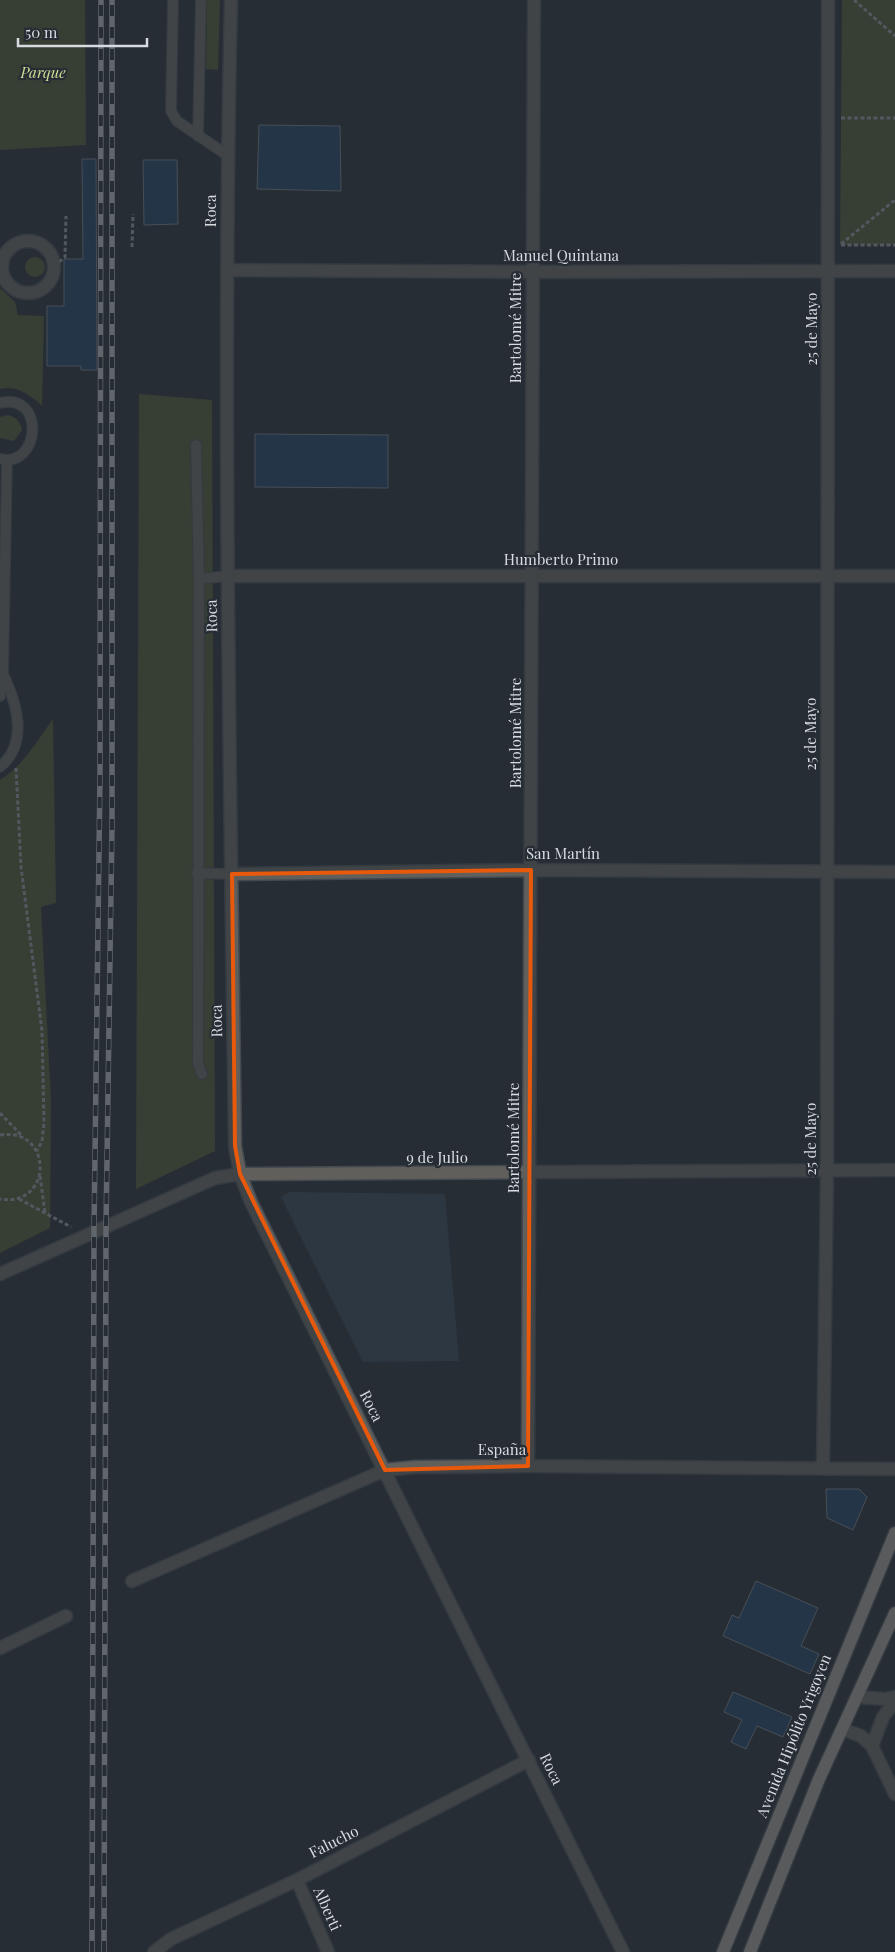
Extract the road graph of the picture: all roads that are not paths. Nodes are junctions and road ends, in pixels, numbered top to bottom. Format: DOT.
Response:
graph roads {
  1 [pos="173,0"];
  2 [pos="201,0"];
  3 [pos="230,0"];
  4 [pos="534,0"];
  5 [pos="828,0"];
  6 [pos="198,136"];
  7 [pos="227,155"];
  8 [pos="1,268"];
  9 [pos="227,270"];
  10 [pos="829,271"];
  11 [pos="895,271"];
  12 [pos="532,272"];
  13 [pos="0,403"];
  14 [pos="196,445"];
  15 [pos="3,459"];
  16 [pos="228,576"];
  17 [pos="533,576"];
  18 [pos="827,576"];
  19 [pos="895,576"];
  20 [pos="199,578"];
  21 [pos="3,674"];
  22 [pos="0,696"];
  23 [pos="0,767"];
  24 [pos="531,870"];
  25 [pos="826,871"];
  26 [pos="895,872"];
  27 [pos="197,874"];
  28 [pos="232,874"];
  29 [pos="202,1074"];
  30 [pos="895,1170"];
  31 [pos="827,1172"];
  32 [pos="240,1174"];
  33 [pos="530,1174"];
  34 [pos="0,1274"];
  35 [pos="528,1466"];
  36 [pos="823,1468"];
  37 [pos="895,1469"];
  38 [pos="385,1470"];
  39 [pos="895,1533"];
  40 [pos="132,1581"];
  41 [pos="895,1613"];
  42 [pos="66,1616"];
  43 [pos="0,1648"];
  44 [pos="857,1697"];
  45 [pos="895,1697"];
  46 [pos="895,1701"];
  47 [pos="842,1729"];
  48 [pos="872,1746"];
  49 [pos="529,1760"];
  50 [pos="895,1794"];
  51 [pos="297,1880"];
  52 [pos="154,1952"];
  53 [pos="328,1952"];
  54 [pos="622,1952"];
  55 [pos="723,1952"];
  56 [pos="750,1952"];
  1 -- 6 [label="lane"];
  2 -- 6 [label="lane"];
  3 -- 7 [label="street, Roca"];
  4 -- 12 [label="street, Bartolomé Mitre"];
  5 -- 10 [label="street, 25 de Mayo"];
  6 -- 7 [label="lane"];
  7 -- 9 [label="street, Roca"];
  8 -- 8 [label="street"];
  9 -- 12 [label="street, Manuel Quintana"];
  9 -- 16 [label="street, Roca"];
  10 -- 11 [label="street, Manuel Quintana"];
  10 -- 12 [label="street, Manuel Quintana"];
  10 -- 18 [label="street, 25 de Mayo"];
  12 -- 17 [label="street, Bartolomé Mitre"];
  13 -- 15 [label="lane"];
  14 -- 20 [label="lane"];
  15 -- 21 [label="lane"];
  16 -- 17 [label="street, Humberto Primo"];
  16 -- 20 [label="lane"];
  16 -- 28 [label="street, Roca"];
  17 -- 18 [label="street, Humberto Primo"];
  17 -- 24 [label="street, Bartolomé Mitre"];
  18 -- 19 [label="street, Humberto Primo"];
  18 -- 25 [label="street, 25 de Mayo"];
  20 -- 27 [label="lane"];
  21 -- 22 [label="lane"];
  21 -- 23 [label="lane"];
  24 -- 25 [label="street, San Martín"];
  24 -- 28 [label="street, San Martín"];
  24 -- 33 [label="street, Bartolomé Mitre"];
  25 -- 26 [label="street, San Martín"];
  25 -- 31 [label="street, 25 de Mayo"];
  27 -- 28 [label="lane"];
  27 -- 29 [label="lane"];
  28 -- 32 [label="street, Roca"];
  30 -- 31 [label="street, 9 de Julio"];
  31 -- 33 [label="street, 9 de Julio"];
  31 -- 36 [label="street, 25 de Mayo"];
  32 -- 33 [label="street, 9 de Julio"];
  32 -- 34 [label="street, 9 de Julio"];
  32 -- 38 [label="street, Roca"];
  33 -- 35 [label="street, Bartolomé Mitre"];
  35 -- 36 [label="street, España"];
  35 -- 38 [label="street, España"];
  36 -- 37 [label="street, España"];
  38 -- 40 [label="street, España"];
  38 -- 49 [label="street, Roca"];
  39 -- 55 [label="main road, Avenida Hipólito Yrigoyen"];
  41 -- 44 [label="main road"];
  42 -- 43 [label="street"];
  44 -- 45 [label="street"];
  44 -- 47 [label="main road"];
  46 -- 48 [label="street"];
  47 -- 48 [label="street"];
  47 -- 56 [label="main road"];
  48 -- 50 [label="street"];
  49 -- 51 [label="street, Falucho"];
  49 -- 54 [label="street, Roca"];
  51 -- 52 [label="street, Falucho"];
  51 -- 53 [label="street, Alberti"];
}
